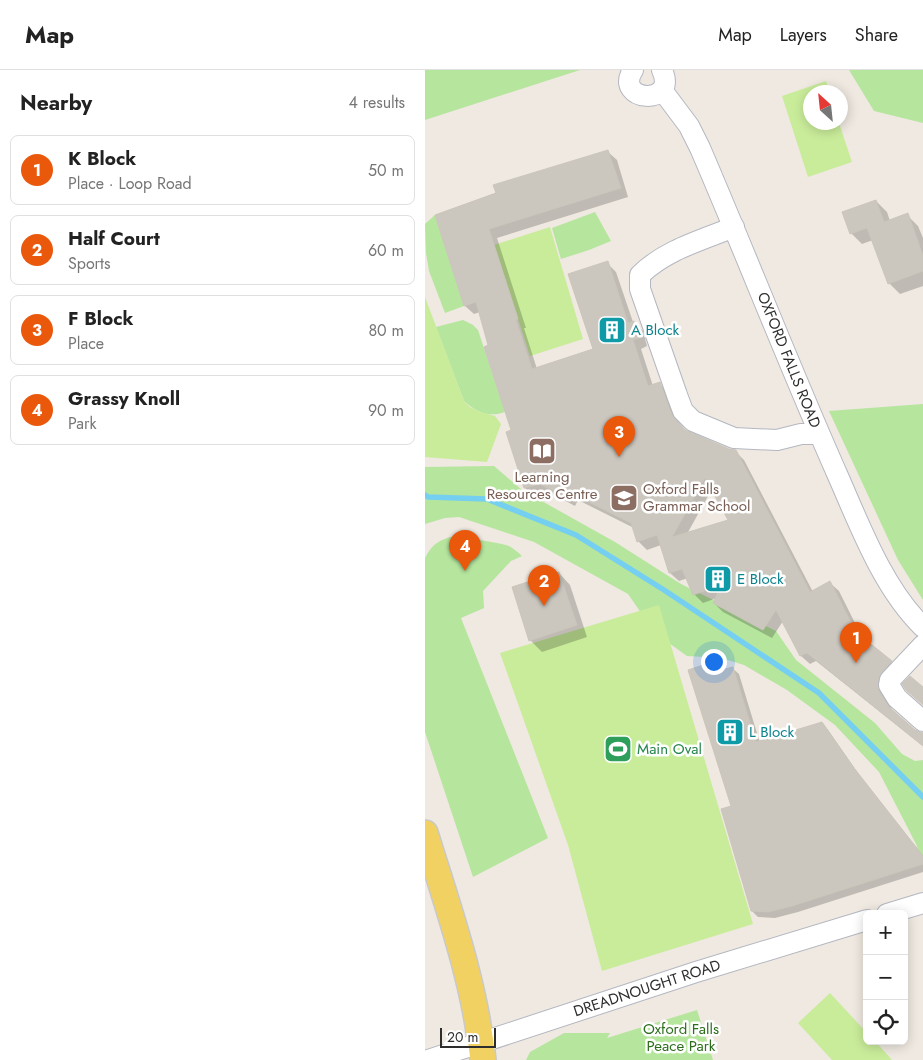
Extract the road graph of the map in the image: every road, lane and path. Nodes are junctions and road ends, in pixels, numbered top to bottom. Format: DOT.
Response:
graph roads {
  1 [pos="633,70"];
  2 [pos="662,80"];
  3 [pos="734,227"];
  4 [pos="819,434"];
  5 [pos="923,627"];
  6 [pos="923,645"];
  7 [pos="923,721"];
  8 [pos="425,833"];
  9 [pos="923,903"];
  10 [pos="900,910"];
  11 [pos="863,921"];
  12 [pos="482,1051"];
  13 [pos="427,1060"];
  1 -- 2 [label="street"];
  2 -- 3 [label="street, OXFORD FALLS ROAD"];
  3 -- 4 [label="street, OXFORD FALLS ROAD"];
  3 -- 4 [label="street"];
  4 -- 5 [label="street, OXFORD FALLS ROAD"];
  6 -- 7 [label="street"];
  8 -- 12 [label="main road"];
  9 -- 10 [label="street"];
  11 -- 12 [label="street, DREADNOUGHT ROAD"];
  12 -- 13 [label="street, DREADNOUGHT ROAD"];
}
